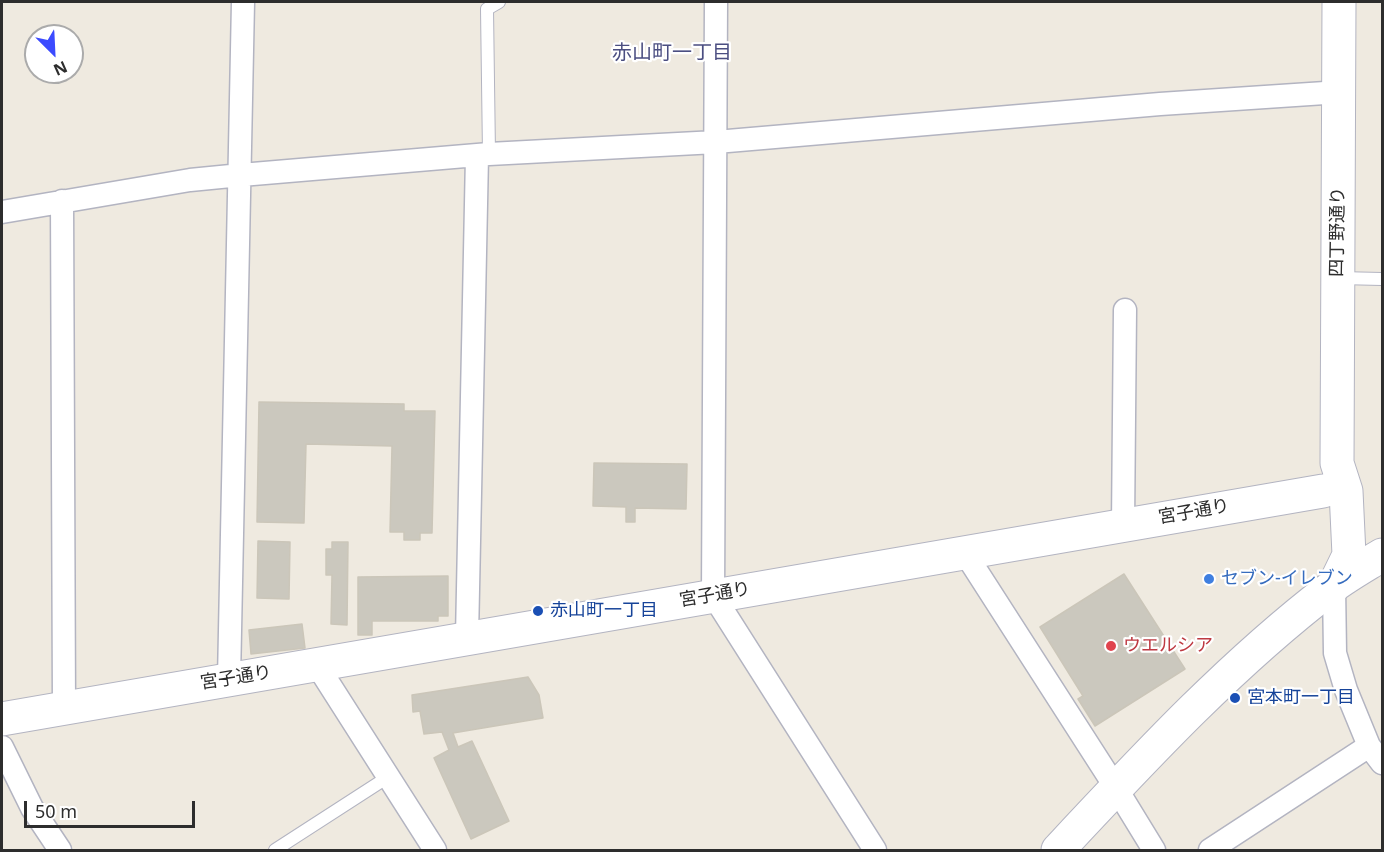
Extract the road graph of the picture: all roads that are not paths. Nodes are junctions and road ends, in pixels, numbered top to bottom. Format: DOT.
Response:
graph roads {
  1 [pos="243,2"];
  2 [pos="499,2"];
  3 [pos="716,2"];
  4 [pos="1339,2"];
  5 [pos="1340,92"];
  6 [pos="716,142"];
  7 [pos="483,155"];
  8 [pos="241,175"];
  9 [pos="62,201"];
  10 [pos="2,212"];
  11 [pos="1337,278"];
  12 [pos="1383,279"];
  13 [pos="1125,310"];
  14 [pos="1330,477"];
  15 [pos="1123,525"];
  16 [pos="965,553"];
  17 [pos="1383,555"];
  18 [pos="1334,585"];
  19 [pos="713,595"];
  20 [pos="467,637"];
  21 [pos="317,665"];
  22 [pos="229,679"];
  23 [pos="64,708"];
  24 [pos="2,719"];
  25 [pos="2,747"];
  26 [pos="1376,754"];
  27 [pos="388,777"];
  28 [pos="1116,788"];
  29 [pos="60,850"];
  30 [pos="275,850"];
  31 [pos="435,850"];
  32 [pos="875,850"];
  33 [pos="1058,850"];
  34 [pos="1154,850"];
  35 [pos="1210,850"];
  1 -- 8 [label="street"];
  2 -- 7 [label="lane"];
  3 -- 6 [label="street"];
  4 -- 5 [label="street, 四丁野通り"];
  5 -- 6 [label="street"];
  5 -- 11 [label="street, 四丁野通り"];
  6 -- 7 [label="street"];
  6 -- 19 [label="street"];
  7 -- 8 [label="street"];
  7 -- 20 [label="street"];
  8 -- 9 [label="street"];
  8 -- 22 [label="street"];
  9 -- 10 [label="street"];
  9 -- 23 [label="street"];
  11 -- 12 [label="lane"];
  11 -- 14 [label="street, 四丁野通り"];
  13 -- 15 [label="street"];
  14 -- 15 [label="street, 宮子通り"];
  14 -- 18 [label="street, 四丁野通り"];
  15 -- 16 [label="street, 宮子通り"];
  16 -- 19 [label="street, 宮子通り"];
  16 -- 28 [label="street"];
  17 -- 18 [label="street"];
  18 -- 26 [label="street, 四丁野通り"];
  18 -- 28 [label="street"];
  19 -- 20 [label="street, 宮子通り"];
  19 -- 32 [label="street"];
  20 -- 21 [label="street, 宮子通り"];
  21 -- 22 [label="street, 宮子通り"];
  21 -- 27 [label="street"];
  22 -- 23 [label="street, 宮子通り"];
  23 -- 24 [label="street, 宮子通り"];
  25 -- 29 [label="street"];
  26 -- 35 [label="street"];
  27 -- 30 [label="lane"];
  27 -- 31 [label="street"];
  28 -- 33 [label="street"];
  28 -- 34 [label="street"];
}
